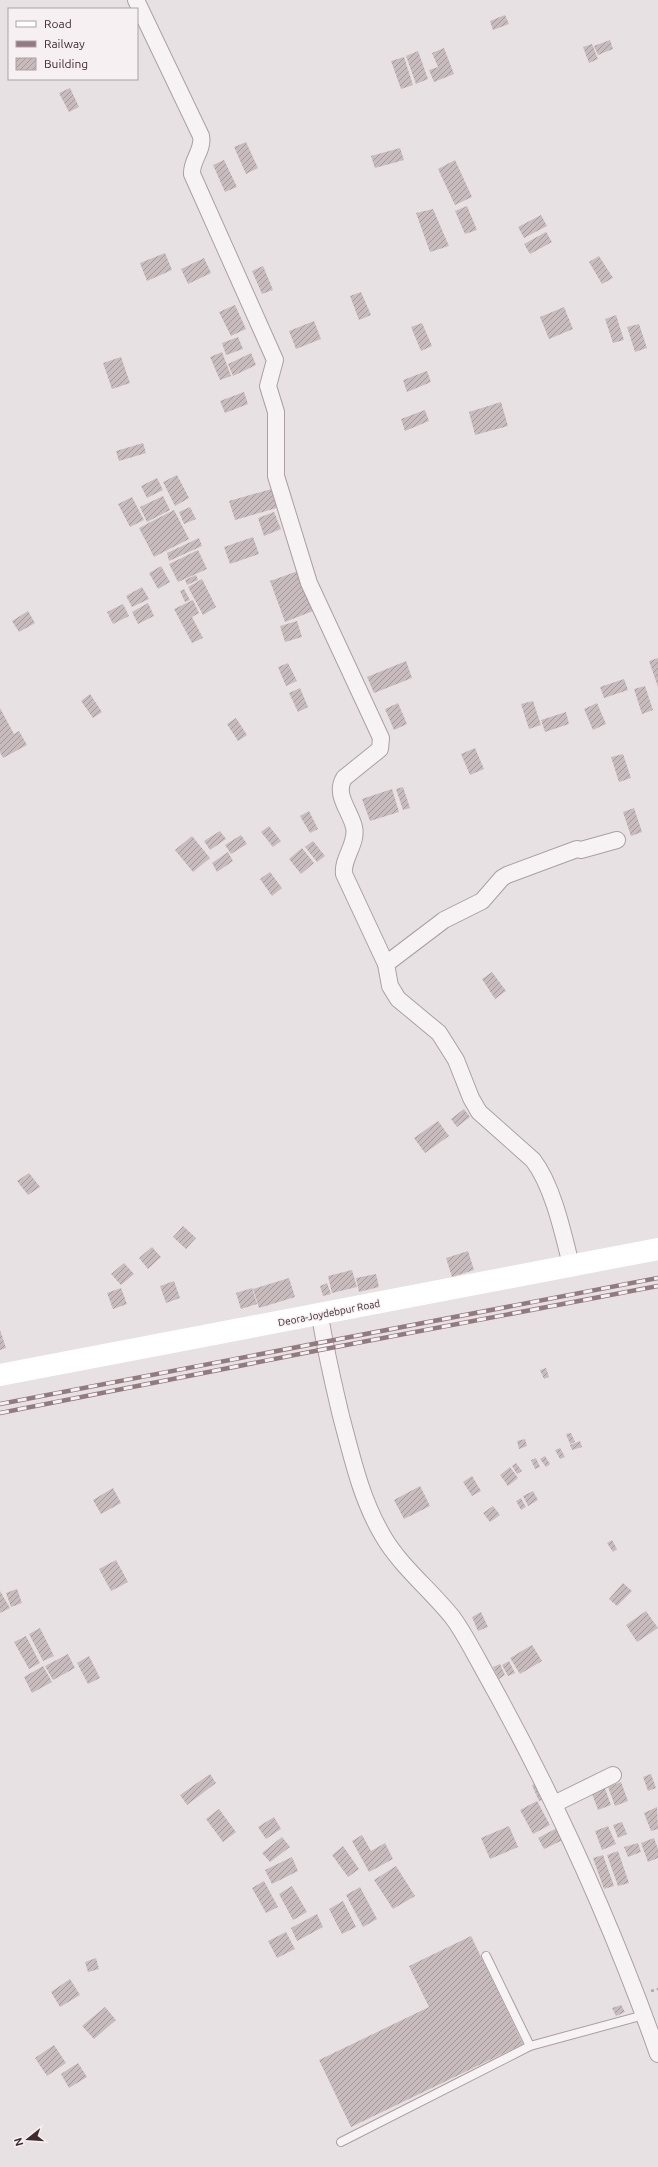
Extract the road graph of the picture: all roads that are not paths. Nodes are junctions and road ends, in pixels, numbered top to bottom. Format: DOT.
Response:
graph roads {
  1 [pos="136,0"];
  2 [pos="617,840"];
  3 [pos="386,964"];
  4 [pos="658,1249"];
  5 [pos="571,1265"];
  6 [pos="320,1315"];
  7 [pos="0,1375"];
  8 [pos="613,1775"];
  9 [pos="554,1804"];
  10 [pos="486,1956"];
  11 [pos="644,2015"];
  12 [pos="530,2046"];
  13 [pos="658,2054"];
  14 [pos="342,2142"];
  1 -- 3 [label="street"];
  2 -- 3 [label="street"];
  3 -- 5 [label="street"];
  4 -- 5 [label="street, Deora-Joydebpur Road"];
  5 -- 6 [label="street, Deora-Joydebpur Road"];
  6 -- 7 [label="street, Deora-Joydebpur Road"];
  6 -- 9 [label="street"];
  8 -- 9 [label="street"];
  9 -- 11 [label="street"];
  10 -- 12 [label="lane"];
  11 -- 12 [label="lane"];
  11 -- 13 [label="street"];
  12 -- 14 [label="lane"];
}
